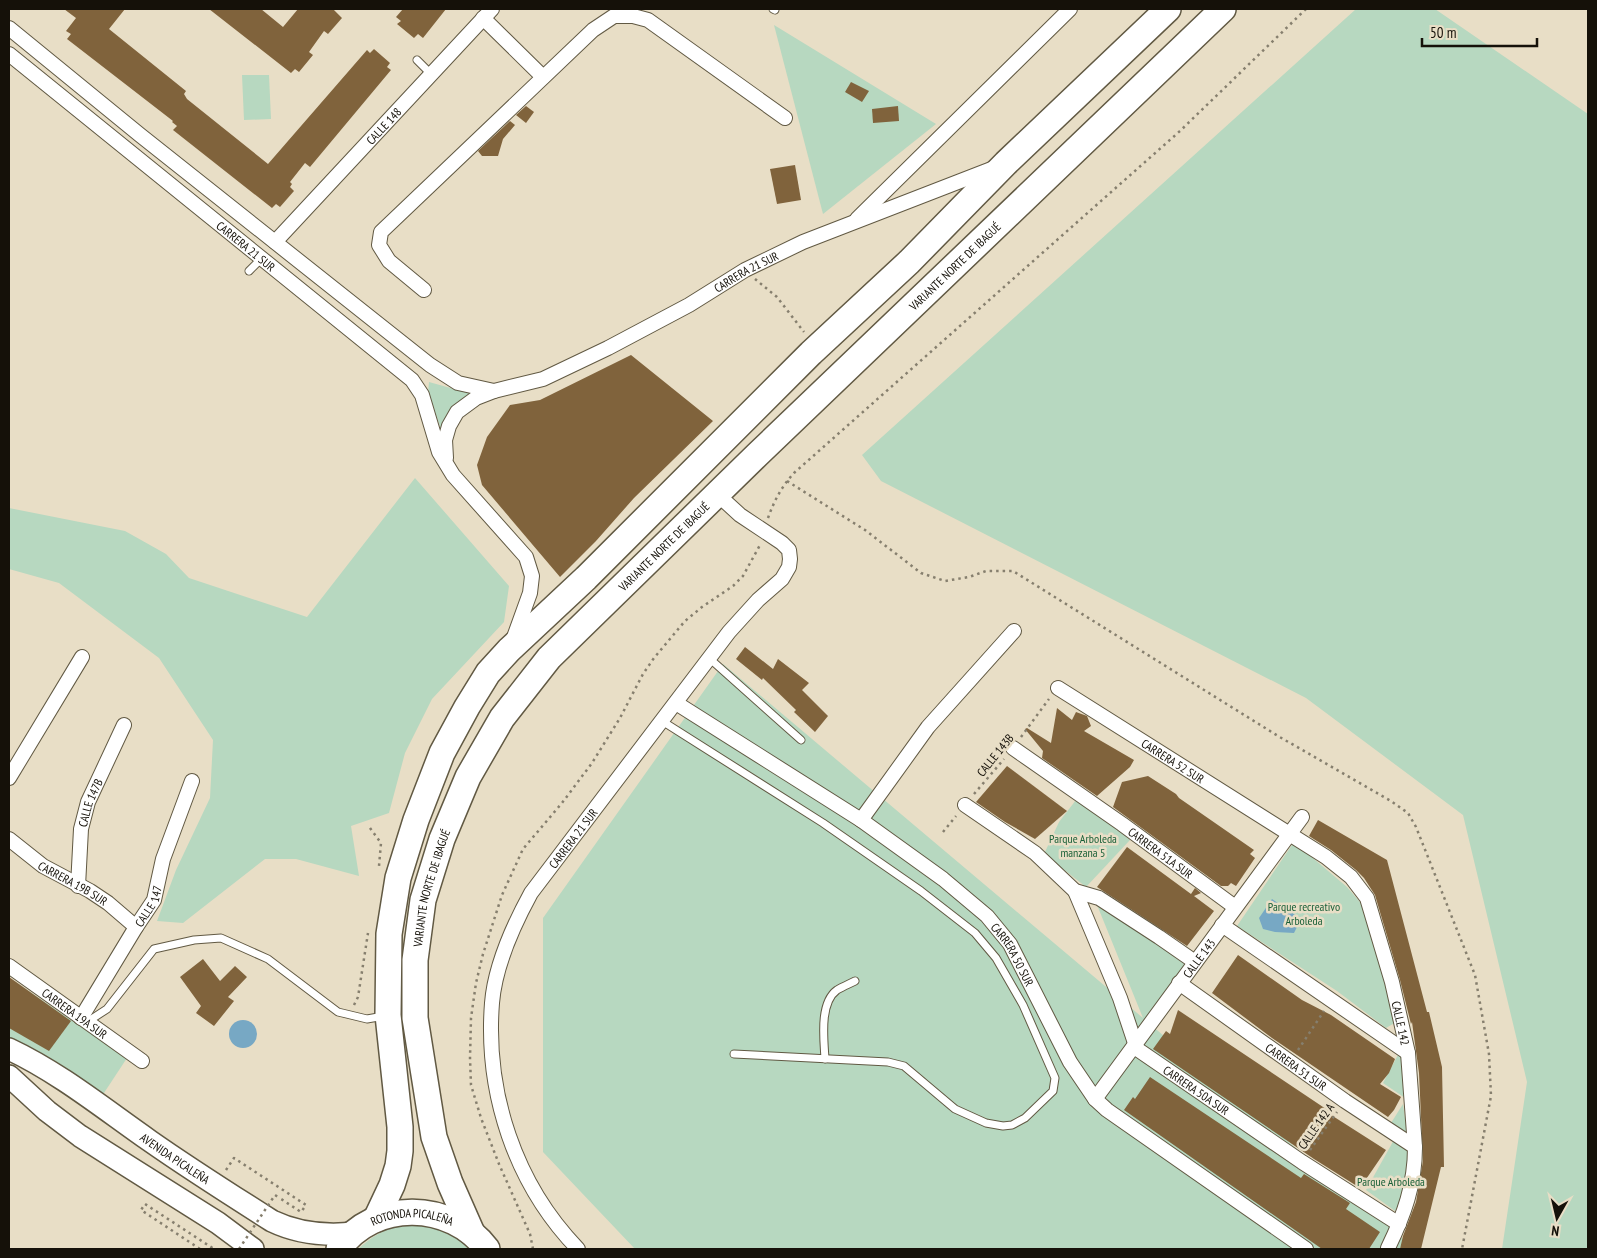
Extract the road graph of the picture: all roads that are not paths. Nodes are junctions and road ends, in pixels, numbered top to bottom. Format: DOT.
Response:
graph roads {
  1 [pos="1070,9"];
  2 [pos="1168,9"];
  3 [pos="1223,9"];
  4 [pos="487,14"];
  5 [pos="9,28"];
  6 [pos="9,54"];
  7 [pos="417,60"];
  8 [pos="431,74"];
  9 [pos="543,77"];
  10 [pos="785,118"];
  11 [pos="1006,163"];
  12 [pos="216,195"];
  13 [pos="205,212"];
  14 [pos="852,223"];
  15 [pos="275,242"];
  16 [pos="261,259"];
  17 [pos="249,271"];
  18 [pos="424,290"];
  19 [pos="430,365"];
  20 [pos="412,380"];
  21 [pos="494,391"];
  22 [pos="447,466"];
  23 [pos="717,494"];
  24 [pos="1014,630"];
  25 [pos="509,650"];
  26 [pos="82,657"];
  27 [pos="709,658"];
  28 [pos="1058,688"];
  29 [pos="676,702"];
  30 [pos="662,721"];
  31 [pos="124,725"];
  32 [pos="801,740"];
  33 [pos="1013,748"];
  34 [pos="9,778"];
  35 [pos="192,781"];
  36 [pos="965,805"];
  37 [pos="1302,817"];
  38 [pos="861,820"];
  39 [pos="1289,834"];
  40 [pos="9,839"];
  41 [pos="78,886"];
  42 [pos="1075,891"];
  43 [pos="1235,907"];
  44 [pos="1222,925"];
  45 [pos="136,927"];
  46 [pos="1195,962"];
  47 [pos="9,968"];
  48 [pos="855,981"];
  49 [pos="1179,984"];
  50 [pos="388,1015"];
  51 [pos="84,1020"];
  52 [pos="1134,1045"];
  53 [pos="9,1049"];
  54 [pos="1408,1053"];
  55 [pos="734,1054"];
  56 [pos="824,1059"];
  57 [pos="142,1061"];
  58 [pos="9,1079"];
  59 [pos="1095,1099"];
  60 [pos="1415,1147"];
  61 [pos="376,1219"];
  62 [pos="1400,1224"];
  63 [pos="346,1241"];
  64 [pos="479,1241"];
  65 [pos="1388,1248"];
  66 [pos="253,1249"];
  67 [pos="578,1249"];
  68 [pos="1306,1249"];
  1 -- 14 [label="street"];
  2 -- 11 [label="highway"];
  3 -- 23 [label="highway, VARIANTE NORTE DE IBAGUÉ"];
  4 -- 8 [label="street, CALLE 148"];
  4 -- 9 [label="street"];
  5 -- 12 [label="street, CARRERA 21 SUR"];
  6 -- 13 [label="street, CARRERA 21 SUR"];
  7 -- 8 [label="lane"];
  8 -- 15 [label="street, CALLE 148"];
  9 -- 10 [label="street"];
  9 -- 18 [label="street"];
  11 -- 14 [label="street, CARRERA 21 SUR"];
  11 -- 25 [label="highway"];
  12 -- 13 [label="street"];
  12 -- 15 [label="street, CARRERA 21 SUR"];
  13 -- 16 [label="street, CARRERA 21 SUR"];
  14 -- 21 [label="street, CARRERA 21 SUR"];
  15 -- 19 [label="street, CARRERA 21 SUR"];
  16 -- 17 [label="lane"];
  16 -- 20 [label="street, CARRERA 21 SUR"];
  19 -- 20 [label="street"];
  19 -- 21 [label="street, CARRERA 21 SUR"];
  20 -- 22 [label="street, CARRERA 21 SUR"];
  21 -- 22 [label="street, CARRERA 21 SUR"];
  22 -- 25 [label="street, CARRERA 21 SUR"];
  23 -- 27 [label="street, CARRERA 21 SUR"];
  23 -- 64 [label="highway, VARIANTE NORTE DE IBAGUÉ"];
  24 -- 38 [label="street"];
  25 -- 50 [label="highway"];
  26 -- 34 [label="street"];
  27 -- 29 [label="street, CARRERA 21 SUR"];
  27 -- 32 [label="lane"];
  28 -- 39 [label="street, CARRERA 52 SUR"];
  29 -- 30 [label="street, CARRERA 21 SUR"];
  29 -- 38 [label="street, CARRERA 50 SUR"];
  30 -- 56 [label="lane"];
  30 -- 67 [label="street, CARRERA 21 SUR"];
  31 -- 41 [label="street, CALLE 147B"];
  33 -- 43 [label="street, CARRERA 51A SUR"];
  35 -- 45 [label="street, CALLE 147"];
  36 -- 42 [label="street"];
  37 -- 39 [label="street, CALLE 143"];
  38 -- 59 [label="street, CARRERA 50 SUR"];
  39 -- 43 [label="street, CALLE 143"];
  39 -- 54 [label="street, CALLE 142"];
  40 -- 41 [label="street, CARRERA 19B SUR"];
  41 -- 45 [label="street, CARRERA 19B SUR"];
  42 -- 46 [label="street"];
  42 -- 52 [label="street"];
  43 -- 44 [label="street, CALLE 143"];
  44 -- 46 [label="street, CALLE 143"];
  44 -- 54 [label="street"];
  45 -- 51 [label="street, CALLE 147"];
  46 -- 49 [label="street, CALLE 143"];
  47 -- 51 [label="street, CARRERA 19A SUR"];
  48 -- 56 [label="lane"];
  49 -- 52 [label="street, CALLE 143"];
  49 -- 60 [label="street, CARRERA 51 SUR"];
  50 -- 51 [label="lane"];
  50 -- 61 [label="highway"];
  51 -- 57 [label="street, CARRERA 19A SUR"];
  52 -- 59 [label="street, CALLE 143"];
  52 -- 62 [label="street, CARRERA 50A SUR"];
  53 -- 63 [label="main road, AVENIDA PICALEÑA"];
  54 -- 60 [label="street, CALLE 142"];
  55 -- 56 [label="lane"];
  58 -- 66 [label="main road"];
  59 -- 68 [label="street, CARRERA 50 SUR"];
  60 -- 62 [label="street, CALLE 142"];
  61 -- 63 [label="highway, ROTONDA PICALEÑA"];
  61 -- 64 [label="highway, ROTONDA PICALEÑA"];
  62 -- 65 [label="street, CALLE 142"];
}
